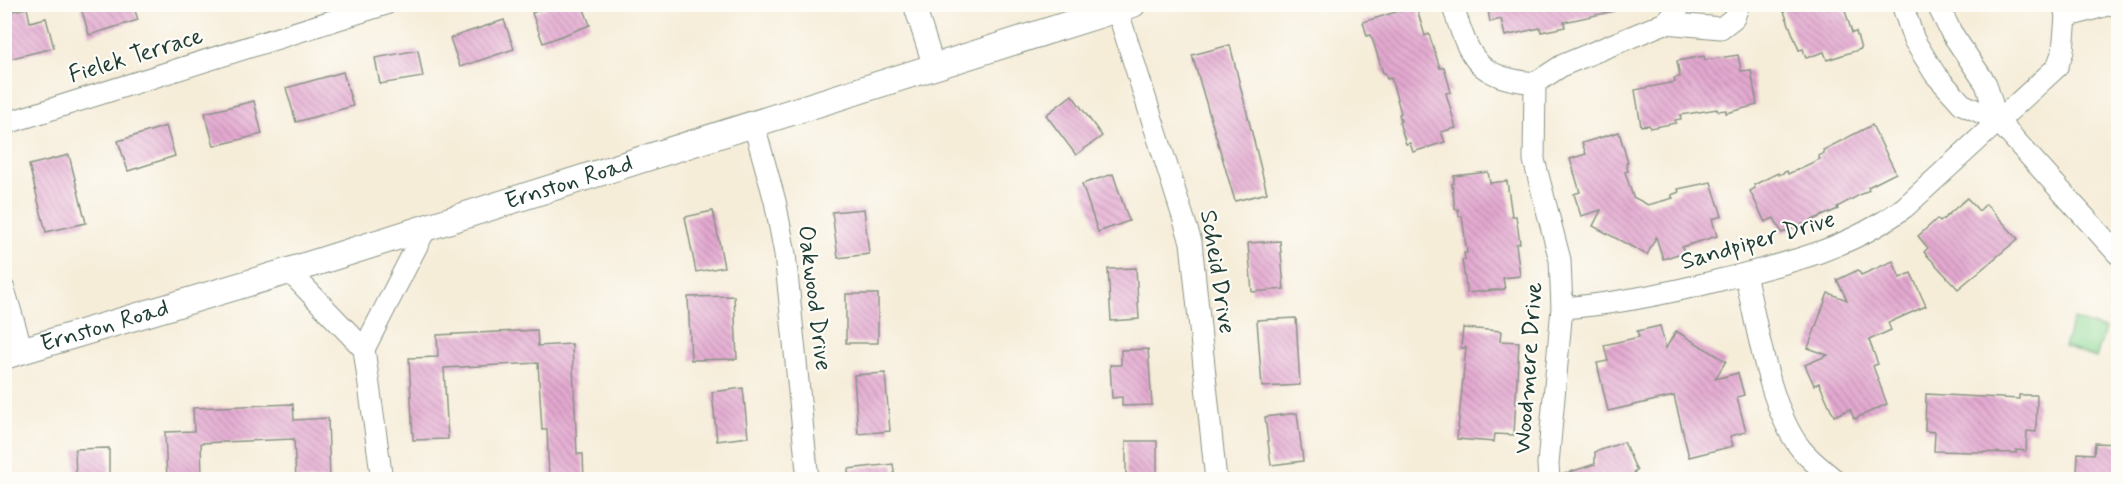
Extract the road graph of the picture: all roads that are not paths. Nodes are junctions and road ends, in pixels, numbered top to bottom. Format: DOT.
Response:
graph roads {
  1 [pos="386,4"];
  2 [pos="914,4"];
  3 [pos="1452,4"];
  4 [pos="1682,4"];
  5 [pos="1739,4"];
  6 [pos="1902,4"];
  7 [pos="1937,4"];
  8 [pos="2111,4"];
  9 [pos="1125,7"];
  10 [pos="2065,11"];
  11 [pos="1665,23"];
  12 [pos="934,67"];
  13 [pos="1535,83"];
  14 [pos="1997,120"];
  15 [pos="4,124"];
  16 [pos="754,125"];
  17 [pos="426,228"];
  18 [pos="2118,254"];
  19 [pos="289,271"];
  20 [pos="1745,274"];
  21 [pos="4,289"];
  22 [pos="1562,308"];
  23 [pos="364,349"];
  24 [pos="13,353"];
  25 [pos="382,480"];
  26 [pos="808,480"];
  27 [pos="1216,480"];
  28 [pos="1549,480"];
  29 [pos="1835,480"];
  1 -- 15 [label="street, Fielek Terrace"];
  2 -- 12 [label="street"];
  3 -- 13 [label="street"];
  4 -- 11 [label="street"];
  5 -- 11 [label="street"];
  6 -- 14 [label="street"];
  7 -- 14 [label="street"];
  8 -- 10 [label="street"];
  9 -- 12 [label="street, Ernston Road"];
  9 -- 27 [label="street, Scheid Drive"];
  10 -- 14 [label="street, Sandpiper Drive"];
  11 -- 13 [label="street"];
  12 -- 16 [label="street, Ernston Road"];
  13 -- 22 [label="street, Woodmere Drive"];
  14 -- 18 [label="street"];
  14 -- 20 [label="street, Sandpiper Drive"];
  16 -- 17 [label="street, Ernston Road"];
  16 -- 26 [label="street, Oakwood Drive"];
  17 -- 19 [label="street, Ernston Road"];
  17 -- 23 [label="street"];
  19 -- 23 [label="street"];
  19 -- 24 [label="street, Ernston Road"];
  20 -- 22 [label="street, Sandpiper Drive"];
  20 -- 29 [label="street"];
  21 -- 24 [label="street"];
  22 -- 28 [label="street, Woodmere Drive"];
  23 -- 25 [label="street"];
}
